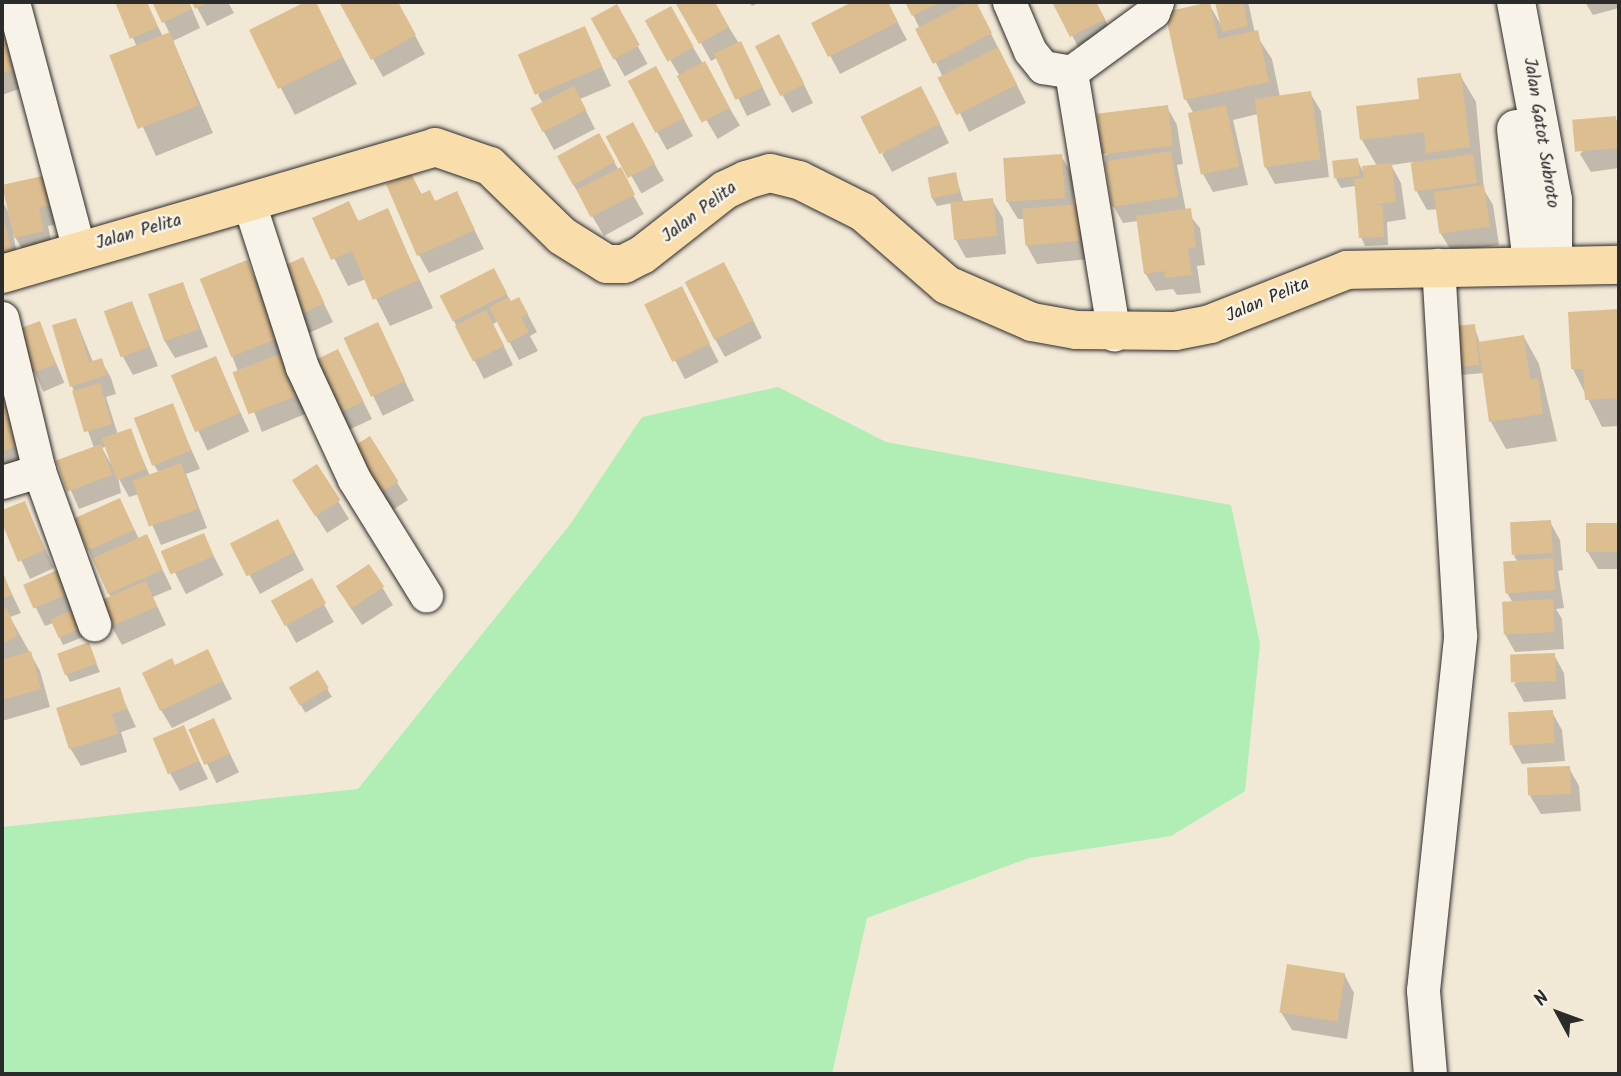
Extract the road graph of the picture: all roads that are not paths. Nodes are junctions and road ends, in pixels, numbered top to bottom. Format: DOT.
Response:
graph roads {
  1 [pos="13,2"];
  2 [pos="1009,2"];
  3 [pos="1157,2"];
  4 [pos="1491,2"];
  5 [pos="1516,2"];
  6 [pos="1071,72"];
  7 [pos="249,203"];
  8 [pos="79,250"];
  9 [pos="1438,265"];
  10 [pos="1619,265"];
  11 [pos="1542,266"];
  12 [pos="2,274"];
  13 [pos="2,318"];
  14 [pos="1114,334"];
  15 [pos="39,471"];
  16 [pos="2,482"];
  17 [pos="426,595"];
  18 [pos="94,624"];
  19 [pos="1430,1074"];
  1 -- 8 [label="street"];
  2 -- 6 [label="street"];
  3 -- 6 [label="street"];
  4 -- 11 [label="street, Jalan Gatot Subroto"];
  5 -- 11 [label="street, Jalan Gatot Subroto"];
  6 -- 14 [label="street"];
  7 -- 8 [label="highway, Jalan Pelita"];
  7 -- 14 [label="highway, Jalan Pelita"];
  7 -- 17 [label="street"];
  8 -- 12 [label="highway, Jalan Pelita"];
  9 -- 11 [label="highway, Jalan Pelita"];
  9 -- 14 [label="highway, Jalan Pelita"];
  9 -- 19 [label="street"];
  10 -- 11 [label="highway, Jalan Pelita"];
  13 -- 15 [label="street"];
  15 -- 16 [label="street"];
  15 -- 18 [label="street"];
}
